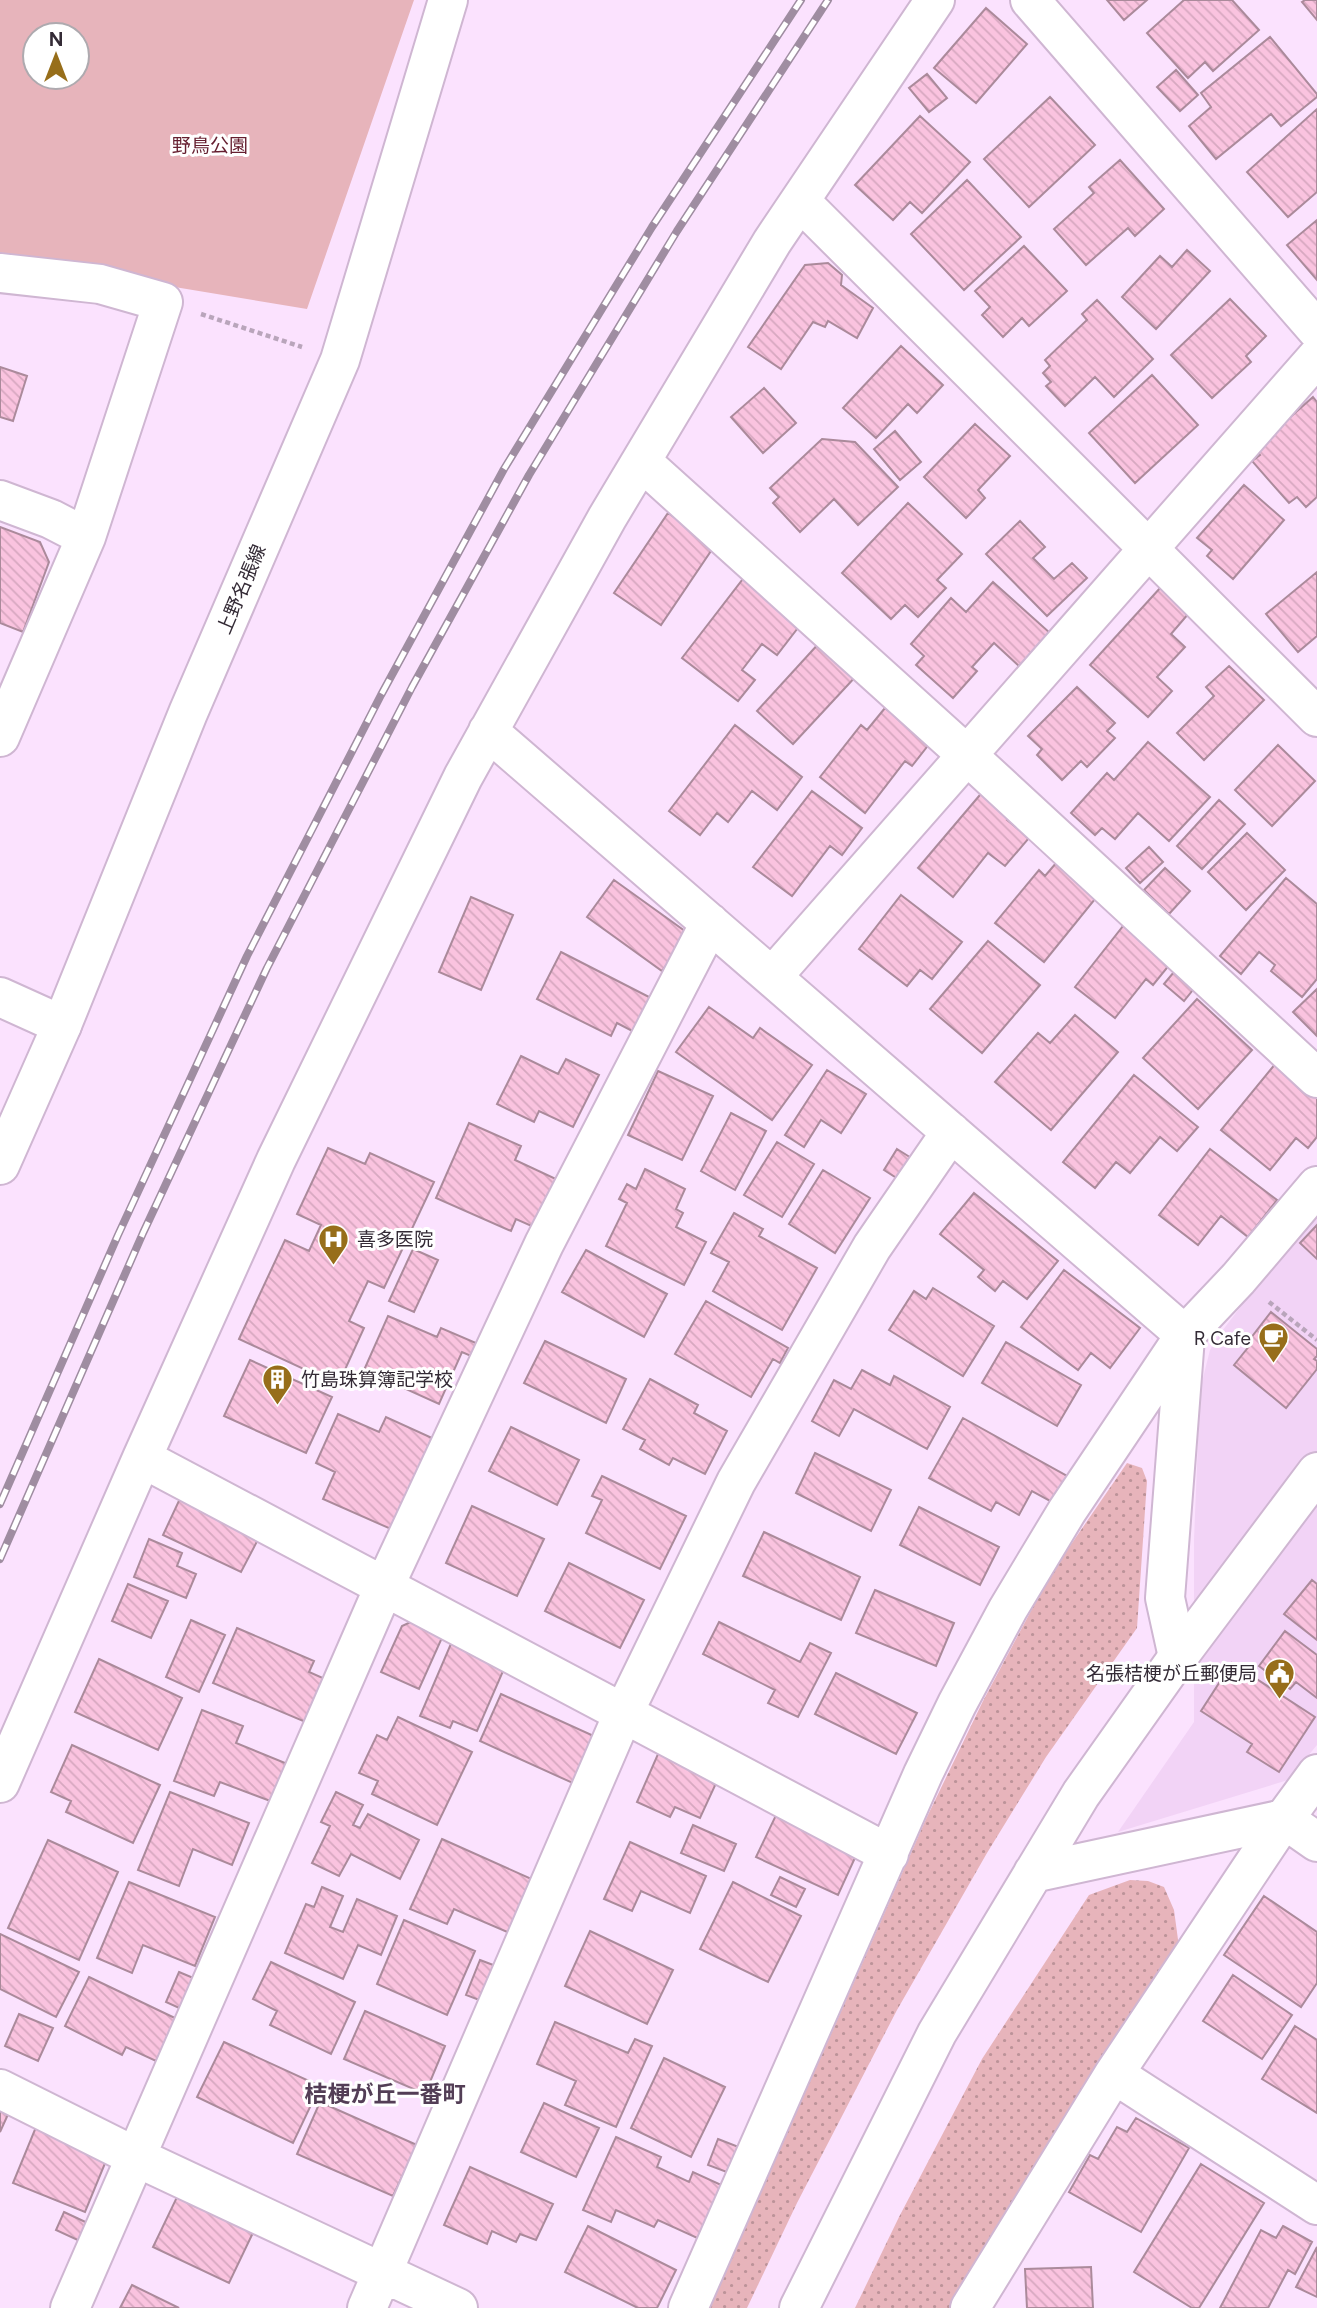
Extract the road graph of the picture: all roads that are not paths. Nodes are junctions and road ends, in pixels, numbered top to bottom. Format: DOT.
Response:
graph roads {
  1 [pos="448,0"];
  2 [pos="935,0"];
  3 [pos="1030,0"];
  4 [pos="800,201"];
  5 [pos="0,273"];
  6 [pos="1317,330"];
  7 [pos="1317,357"];
  8 [pos="641,461"];
  9 [pos="0,500"];
  10 [pos="86,537"];
  11 [pos="1149,549"];
  12 [pos="1317,716"];
  13 [pos="488,731"];
  14 [pos="0,737"];
  15 [pos="968,756"];
  16 [pos="710,923"];
  17 [pos="772,977"];
  18 [pos="0,997"];
  19 [pos="62,1025"];
  20 [pos="1317,1078"];
  21 [pos="951,1132"];
  22 [pos="0,1165"];
  23 [pos="1317,1186"];
  24 [pos="1185,1335"];
  25 [pos="142,1458"];
  26 [pos="1317,1472"];
  27 [pos="384,1587"];
  28 [pos="1178,1657"];
  29 [pos="623,1714"];
  30 [pos="1317,1774"];
  31 [pos="0,1783"];
  32 [pos="1284,1819"];
  33 [pos="1317,1842"];
  34 [pos="889,1854"];
  35 [pos="1033,1873"];
  36 [pos="1114,2074"];
  37 [pos="0,2089"];
  38 [pos="136,2157"];
  39 [pos="1317,2205"];
  40 [pos="383,2272"];
  41 [pos="69,2308"];
  42 [pos="367,2308"];
  43 [pos="457,2308"];
  44 [pos="688,2308"];
  45 [pos="799,2308"];
  46 [pos="971,2308"];
  1 -- 19 [label="street, 上野名張線"];
  2 -- 4 [label="street"];
  3 -- 6 [label="street"];
  4 -- 8 [label="street"];
  4 -- 11 [label="street"];
  5 -- 10 [label="street"];
  7 -- 11 [label="street"];
  8 -- 13 [label="street"];
  8 -- 15 [label="street"];
  9 -- 10 [label="street"];
  10 -- 14 [label="street"];
  11 -- 12 [label="street"];
  11 -- 15 [label="street"];
  13 -- 16 [label="street"];
  13 -- 25 [label="street"];
  15 -- 17 [label="street"];
  15 -- 20 [label="street"];
  16 -- 17 [label="street"];
  16 -- 27 [label="street"];
  17 -- 21 [label="street"];
  18 -- 19 [label="street"];
  19 -- 22 [label="street, 上野名張線"];
  21 -- 24 [label="street"];
  21 -- 29 [label="street"];
  23 -- 24 [label="street"];
  24 -- 28 [label="street"];
  24 -- 34 [label="street"];
  25 -- 27 [label="street"];
  25 -- 31 [label="street"];
  26 -- 28 [label="street"];
  27 -- 29 [label="street"];
  27 -- 38 [label="street"];
  28 -- 35 [label="street"];
  29 -- 34 [label="street"];
  29 -- 40 [label="street"];
  30 -- 32 [label="street"];
  32 -- 33 [label="street"];
  32 -- 35 [label="street"];
  32 -- 36 [label="street"];
  34 -- 44 [label="street"];
  35 -- 45 [label="street"];
  36 -- 39 [label="street"];
  36 -- 46 [label="street"];
  37 -- 38 [label="street"];
  38 -- 40 [label="street"];
  38 -- 41 [label="street"];
  40 -- 42 [label="street"];
  40 -- 43 [label="street"];
}
